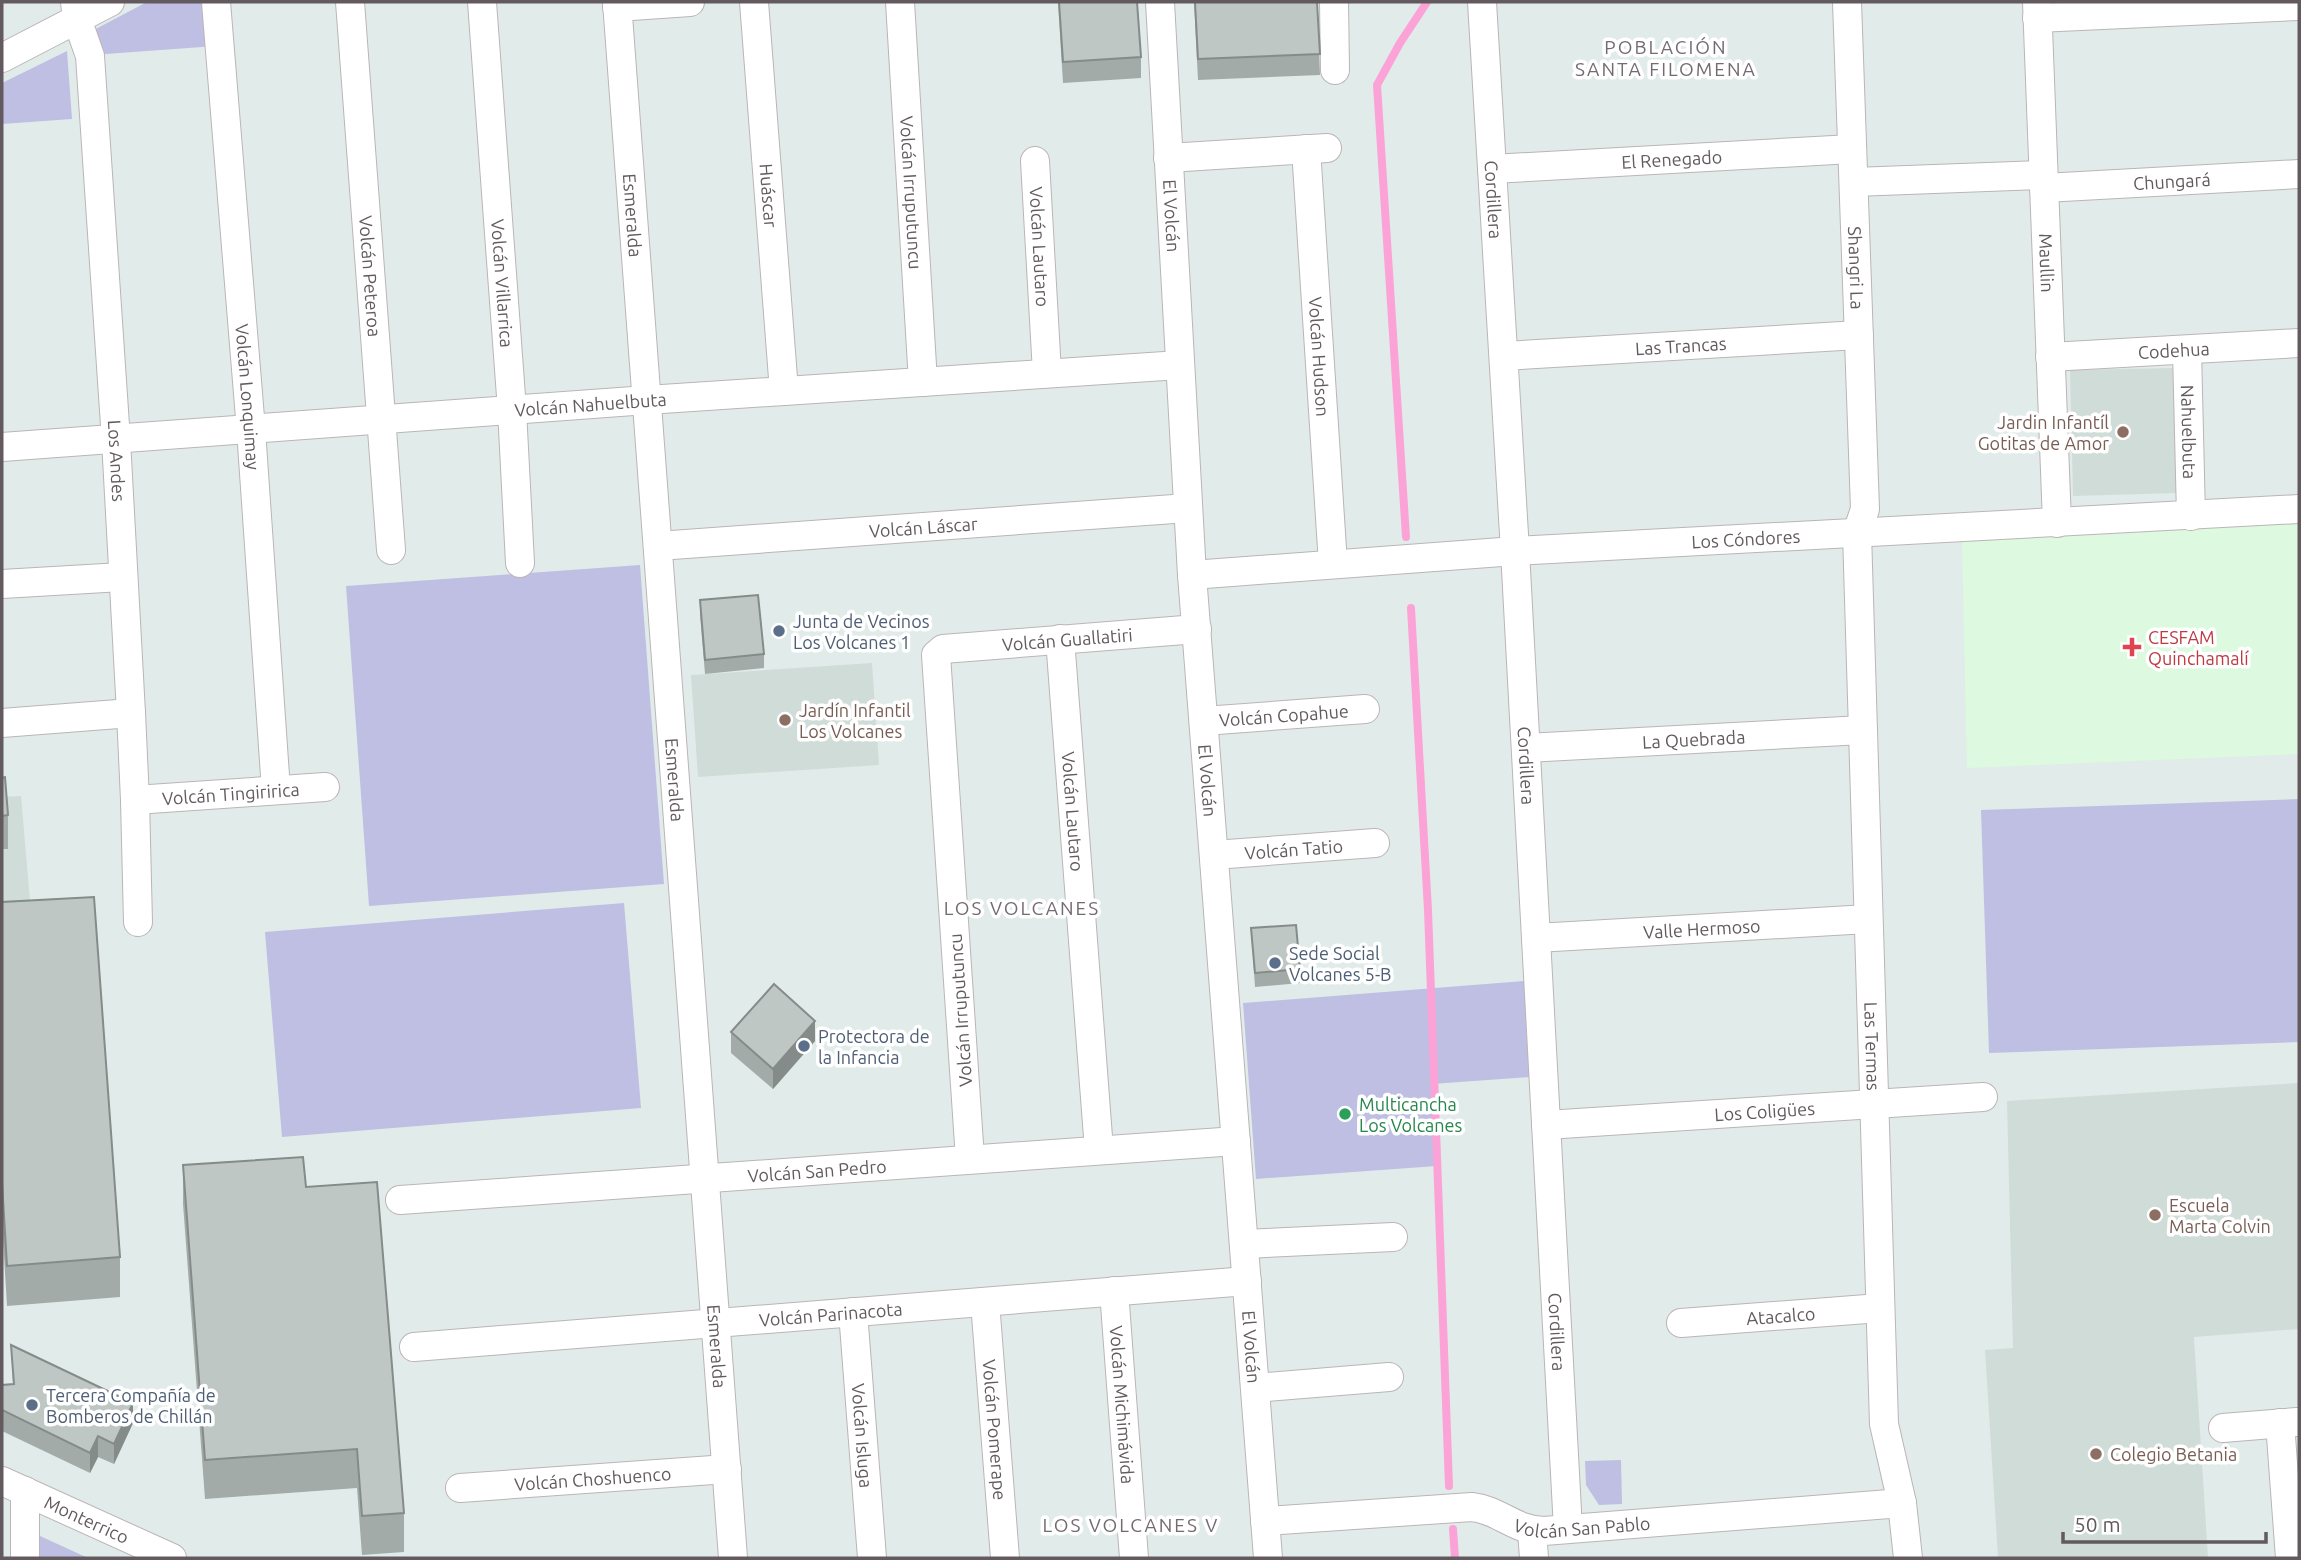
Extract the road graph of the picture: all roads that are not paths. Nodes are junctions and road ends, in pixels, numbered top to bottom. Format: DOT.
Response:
graph roads {
  1 [pos="110,2"];
  2 [pos="216,2"];
  3 [pos="350,2"];
  4 [pos="482,2"];
  5 [pos="690,2"];
  6 [pos="754,2"];
  7 [pos="900,2"];
  8 [pos="1160,2"];
  9 [pos="1334,2"];
  10 [pos="1482,2"];
  11 [pos="1847,2"];
  12 [pos="617,4"];
  13 [pos="2299,6"];
  14 [pos="76,10"];
  15 [pos="2037,10"];
  16 [pos="2,58"];
  17 [pos="1335,70"];
  18 [pos="1853,149"];
  19 [pos="1167,158"];
  20 [pos="1035,161"];
  21 [pos="1492,169"];
  22 [pos="2299,174"];
  23 [pos="2044,181"];
  24 [pos="1854,182"];
  25 [pos="1859,335"];
  26 [pos="2299,343"];
  27 [pos="2187,349"];
  28 [pos="1504,356"];
  29 [pos="2050,357"];
  30 [pos="1180,365"];
  31 [pos="1047,373"];
  32 [pos="923,382"];
  33 [pos="784,391"];
  34 [pos="647,400"];
  35 [pos="512,410"];
  36 [pos="382,420"];
  37 [pos="251,430"];
  38 [pos="116,440"];
  39 [pos="2,447"];
  40 [pos="1188,508"];
  41 [pos="2299,509"];
  42 [pos="2191,516"];
  43 [pos="2056,523"];
  44 [pos="1857,533"];
  45 [pos="658,546"];
  46 [pos="391,550"];
  47 [pos="1516,551"];
  48 [pos="520,563"];
  49 [pos="1334,564"];
  50 [pos="1192,575"];
  51 [pos="122,576"];
  52 [pos="2,584"];
  53 [pos="1197,629"];
  54 [pos="1060,639"];
  55 [pos="939,651"];
  56 [pos="1365,709"];
  57 [pos="131,713"];
  58 [pos="1204,721"];
  59 [pos="2,723"];
  60 [pos="1863,730"];
  61 [pos="1526,748"];
  62 [pos="325,787"];
  63 [pos="276,790"];
  64 [pos="135,800"];
  65 [pos="1375,843"];
  66 [pos="1214,855"];
  67 [pos="1868,919"];
  68 [pos="138,922"];
  69 [pos="1536,938"];
  70 [pos="1983,1097"];
  71 [pos="1874,1104"];
  72 [pos="1546,1125"];
  73 [pos="1236,1141"];
  74 [pos="1099,1150"];
  75 [pos="970,1159"];
  76 [pos="705,1178"];
  77 [pos="400,1200"];
  78 [pos="1393,1237"];
  79 [pos="1244,1244"];
  80 [pos="1247,1281"];
  81 [pos="1114,1292"];
  82 [pos="985,1301"];
  83 [pos="1880,1308"];
  84 [pos="853,1312"];
  85 [pos="716,1323"];
  86 [pos="1681,1323"];
  87 [pos="414,1346"];
  88 [pos="1389,1377"];
  89 [pos="1255,1388"];
  90 [pos="2290,1423"];
  91 [pos="2223,1427"];
  92 [pos="727,1469"];
  93 [pos="13,1486"];
  94 [pos="460,1488"];
  95 [pos="1902,1503"];
  96 [pos="1265,1521"];
  97 [pos="1568,1529"];
  98 [pos="1533,1544"];
  99 [pos="25,1558"];
  100 [pos="172,1558"];
  101 [pos="733,1558"];
  102 [pos="873,1558"];
  103 [pos="1005,1558"];
  104 [pos="1134,1558"];
  105 [pos="1268,1558"];
  106 [pos="1908,1558"];
  107 [pos="2290,1558"];
  1 -- 14 [label="street"];
  2 -- 37 [label="street, Volcán Lonquimay"];
  3 -- 36 [label="street, Volcán Peteroa"];
  4 -- 35 [label="street, Volcán Villarrica"];
  5 -- 12 [label="street"];
  6 -- 33 [label="street, Huáscar"];
  7 -- 32 [label="street, Volcán Irruputuncu"];
  8 -- 19 [label="street, El Volcán"];
  9 -- 17 [label="street"];
  10 -- 21 [label="street, Cordillera"];
  11 -- 18 [label="street, Shangri La"];
  12 -- 34 [label="street, Esmeralda"];
  13 -- 15 [label="street"];
  14 -- 16 [label="street"];
  14 -- 38 [label="street, Los Andes"];
  15 -- 23 [label="street, Maullin"];
  18 -- 21 [label="street, El Renegado"];
  18 -- 24 [label="street, Shangri La"];
  19 -- 30 [label="street, El Volcán"];
  19 -- 49 [label="street, Volcán Hudson"];
  20 -- 31 [label="street, Volcán Lautaro"];
  21 -- 28 [label="street, Cordillera"];
  22 -- 23 [label="street, Chungará"];
  23 -- 24 [label="street, Chungará"];
  23 -- 29 [label="street, Maullin"];
  24 -- 25 [label="street, Shangri La"];
  25 -- 28 [label="street, Las Trancas"];
  25 -- 44 [label="street, Shangri La"];
  26 -- 27 [label="street, Codehua"];
  27 -- 29 [label="street, Codehua"];
  27 -- 42 [label="street, Nahuelbuta"];
  28 -- 47 [label="street, Cordillera"];
  29 -- 43 [label="street, Maullin"];
  30 -- 31 [label="street, Volcán Nahuelbuta"];
  30 -- 40 [label="street, El Volcán"];
  31 -- 32 [label="street, Volcán Nahuelbuta"];
  32 -- 33 [label="street, Volcán Nahuelbuta"];
  33 -- 34 [label="street, Volcán Nahuelbuta"];
  34 -- 35 [label="street, Volcán Nahuelbuta"];
  34 -- 45 [label="street, Esmeralda"];
  35 -- 36 [label="street, Volcán Nahuelbuta"];
  35 -- 48 [label="street, Volcán Villarrica"];
  36 -- 37 [label="street, Volcán Nahuelbuta"];
  36 -- 46 [label="street, Volcán Peteroa"];
  37 -- 38 [label="street, Volcán Nahuelbuta"];
  37 -- 63 [label="street, Volcán Lonquimay"];
  38 -- 39 [label="street, Volcán Nahuelbuta"];
  38 -- 51 [label="street, Los Andes"];
  40 -- 45 [label="street, Volcán Láscar"];
  40 -- 50 [label="street, El Volcán"];
  41 -- 42 [label="street, Los Cóndores"];
  42 -- 43 [label="street, Los Cóndores"];
  43 -- 44 [label="street, Los Cóndores"];
  44 -- 47 [label="street, Los Cóndores"];
  44 -- 60 [label="street, Las Termas"];
  45 -- 76 [label="street, Esmeralda"];
  47 -- 49 [label="street, Los Cóndores"];
  47 -- 61 [label="street, Cordillera"];
  49 -- 50 [label="street, Los Cóndores"];
  50 -- 53 [label="street, El Volcán"];
  51 -- 52 [label="street"];
  51 -- 57 [label="street, Los Andes"];
  53 -- 54 [label="street, Volcán Guallatiri"];
  53 -- 58 [label="street, El Volcán"];
  54 -- 55 [label="street, Volcán Guallatiri"];
  54 -- 74 [label="street, Volcán Lautaro"];
  55 -- 75 [label="street, Volcán Irruputuncu"];
  56 -- 58 [label="street, Volcán Copahue"];
  57 -- 59 [label="street"];
  57 -- 64 [label="street, Los Andes"];
  58 -- 66 [label="street, El Volcán"];
  60 -- 61 [label="street, La Quebrada"];
  60 -- 67 [label="street, Las Termas"];
  61 -- 69 [label="street, Cordillera"];
  62 -- 63 [label="street, Volcán Tingiririca"];
  63 -- 64 [label="street, Volcán Tingiririca"];
  64 -- 68 [label="street, Los Andes"];
  65 -- 66 [label="street, Volcán Tatio"];
  66 -- 73 [label="street, El Volcán"];
  67 -- 69 [label="street, Valle Hermoso"];
  67 -- 71 [label="street, Las Termas"];
  69 -- 72 [label="street, Cordillera"];
  70 -- 71 [label="street, Los Coligües"];
  71 -- 72 [label="street, Los Coligües"];
  71 -- 83 [label="street, Las Termas"];
  72 -- 97 [label="street, Cordillera"];
  73 -- 74 [label="street, Volcán San Pedro"];
  73 -- 79 [label="street, El Volcán"];
  74 -- 75 [label="street, Volcán San Pedro"];
  75 -- 76 [label="street, Volcán San Pedro"];
  76 -- 77 [label="street, Volcán San Pedro"];
  76 -- 85 [label="street, Esmeralda"];
  78 -- 79 [label="street"];
  79 -- 80 [label="street, El Volcán"];
  80 -- 81 [label="street, Volcán Parinacota"];
  80 -- 89 [label="street, El Volcán"];
  81 -- 82 [label="street, Volcán Parinacota"];
  81 -- 104 [label="street, Volcán Michimávida"];
  82 -- 84 [label="street, Volcán Parinacota"];
  82 -- 103 [label="street, Volcán Pomerape"];
  83 -- 86 [label="street, Atacalco"];
  83 -- 95 [label="street, Las Termas"];
  84 -- 85 [label="street, Volcán Parinacota"];
  84 -- 102 [label="street, Volcán Isluga"];
  85 -- 87 [label="street, Volcán Parinacota"];
  85 -- 92 [label="street, Esmeralda"];
  88 -- 89 [label="street"];
  89 -- 96 [label="street, El Volcán"];
  90 -- 91 [label="street"];
  90 -- 107 [label="street"];
  92 -- 94 [label="street, Volcán Choshuenco"];
  92 -- 101 [label="street, Esmeralda"];
  93 -- 99 [label="street"];
  93 -- 100 [label="street, Monterrico"];
  95 -- 97 [label="street, Volcán San Pablo"];
  95 -- 106 [label="street, Las Termas"];
  96 -- 98 [label="street, Volcán San Pablo"];
  96 -- 105 [label="street, El Volcán"];
  97 -- 98 [label="street, Volcán San Pablo"];
}
